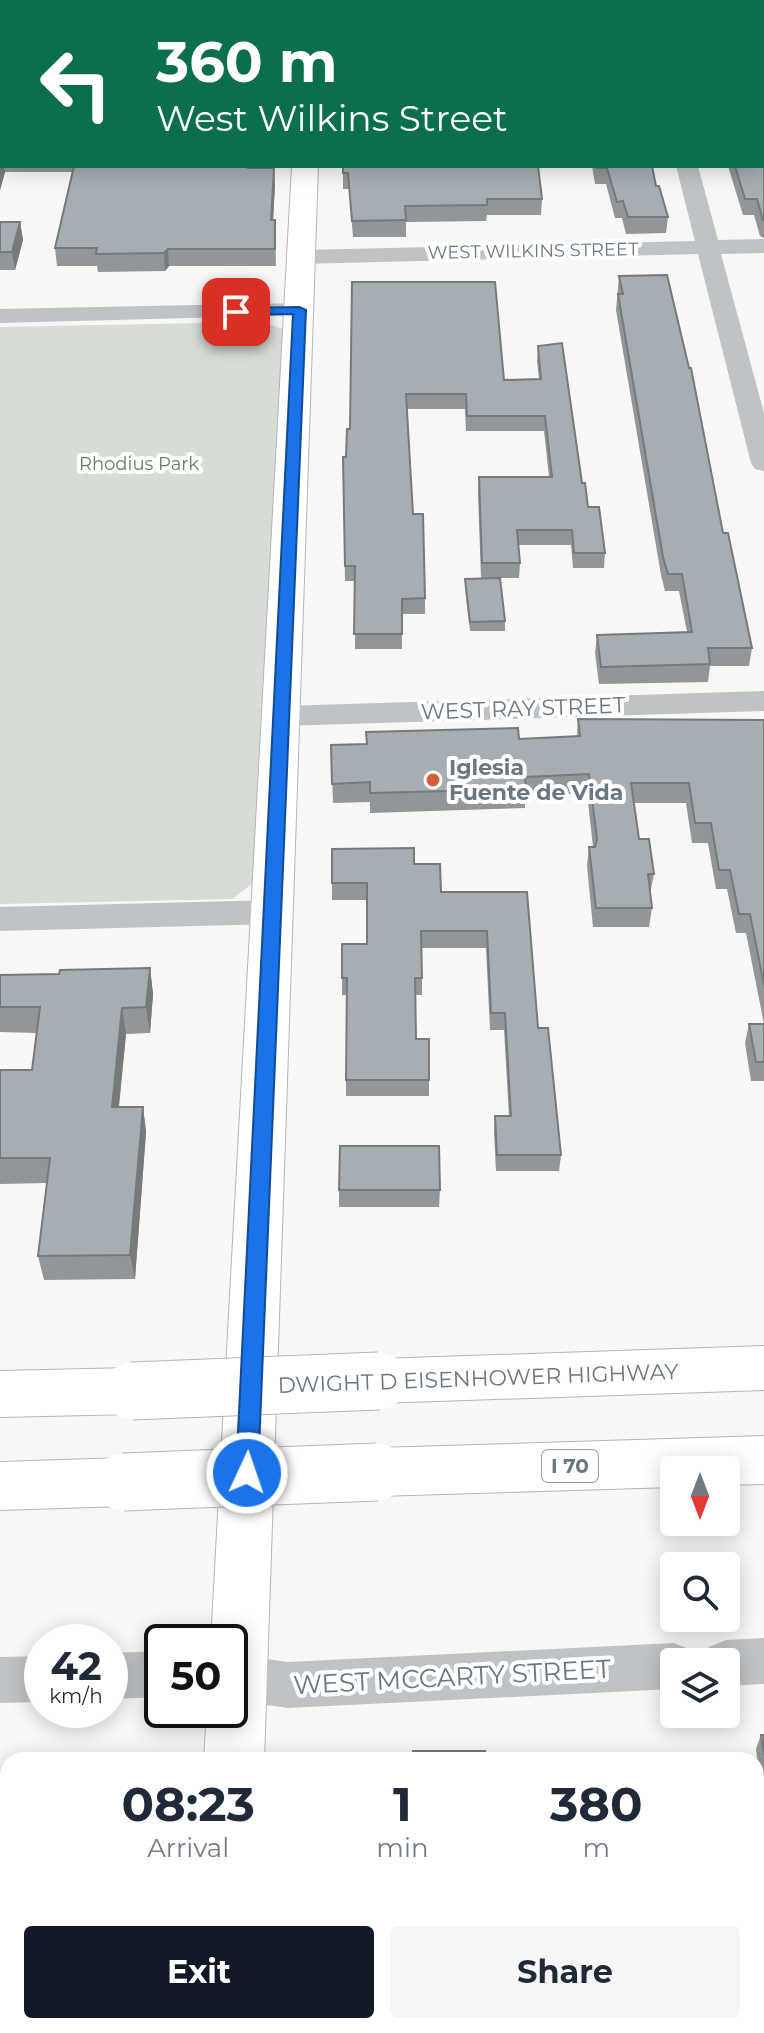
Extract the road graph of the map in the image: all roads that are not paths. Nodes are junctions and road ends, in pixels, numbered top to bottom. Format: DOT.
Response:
graph roads {
  1 [pos="305,168"];
  2 [pos="688,168"];
  3 [pos="764,246"];
  4 [pos="708,247"];
  5 [pos="301,257"];
  6 [pos="299,310"];
  7 [pos="0,316"];
  8 [pos="764,463"];
  9 [pos="764,701"];
  10 [pos="281,716"];
  11 [pos="274,912"];
  12 [pos="0,919"];
  13 [pos="764,1368"];
  14 [pos="0,1394"];
  15 [pos="764,1460"];
  16 [pos="0,1486"];
  17 [pos="237,1624"];
  18 [pos="764,1661"];
  19 [pos="740,1662"];
  20 [pos="660,1667"];
  21 [pos="24,1679"];
  22 [pos="248,1679"];
  23 [pos="0,1680"];
  24 [pos="234,1728"];
  25 [pos="234,1752"];
  1 -- 5 [label="main road"];
  2 -- 4 [label="street"];
  3 -- 4 [label="street, WEST WILKINS STREET"];
  4 -- 5 [label="street, WEST WILKINS STREET"];
  4 -- 8 [label="street"];
  5 -- 6 [label="main road"];
  6 -- 7 [label="street"];
  6 -- 10 [label="main road"];
  9 -- 10 [label="street, WEST RAY STREET"];
  10 -- 11 [label="main road"];
  11 -- 12 [label="street"];
  11 -- 17 [label="main road"];
  13 -- 14 [label="main road, DWIGHT D EISENHOWER HIGHWAY, bridge"];
  15 -- 16 [label="main road, I 70, bridge"];
  18 -- 19 [label="street"];
  20 -- 22 [label="street, WEST MCCARTY STREET"];
  21 -- 23 [label="street"];
  24 -- 25 [label="main road"];
}
